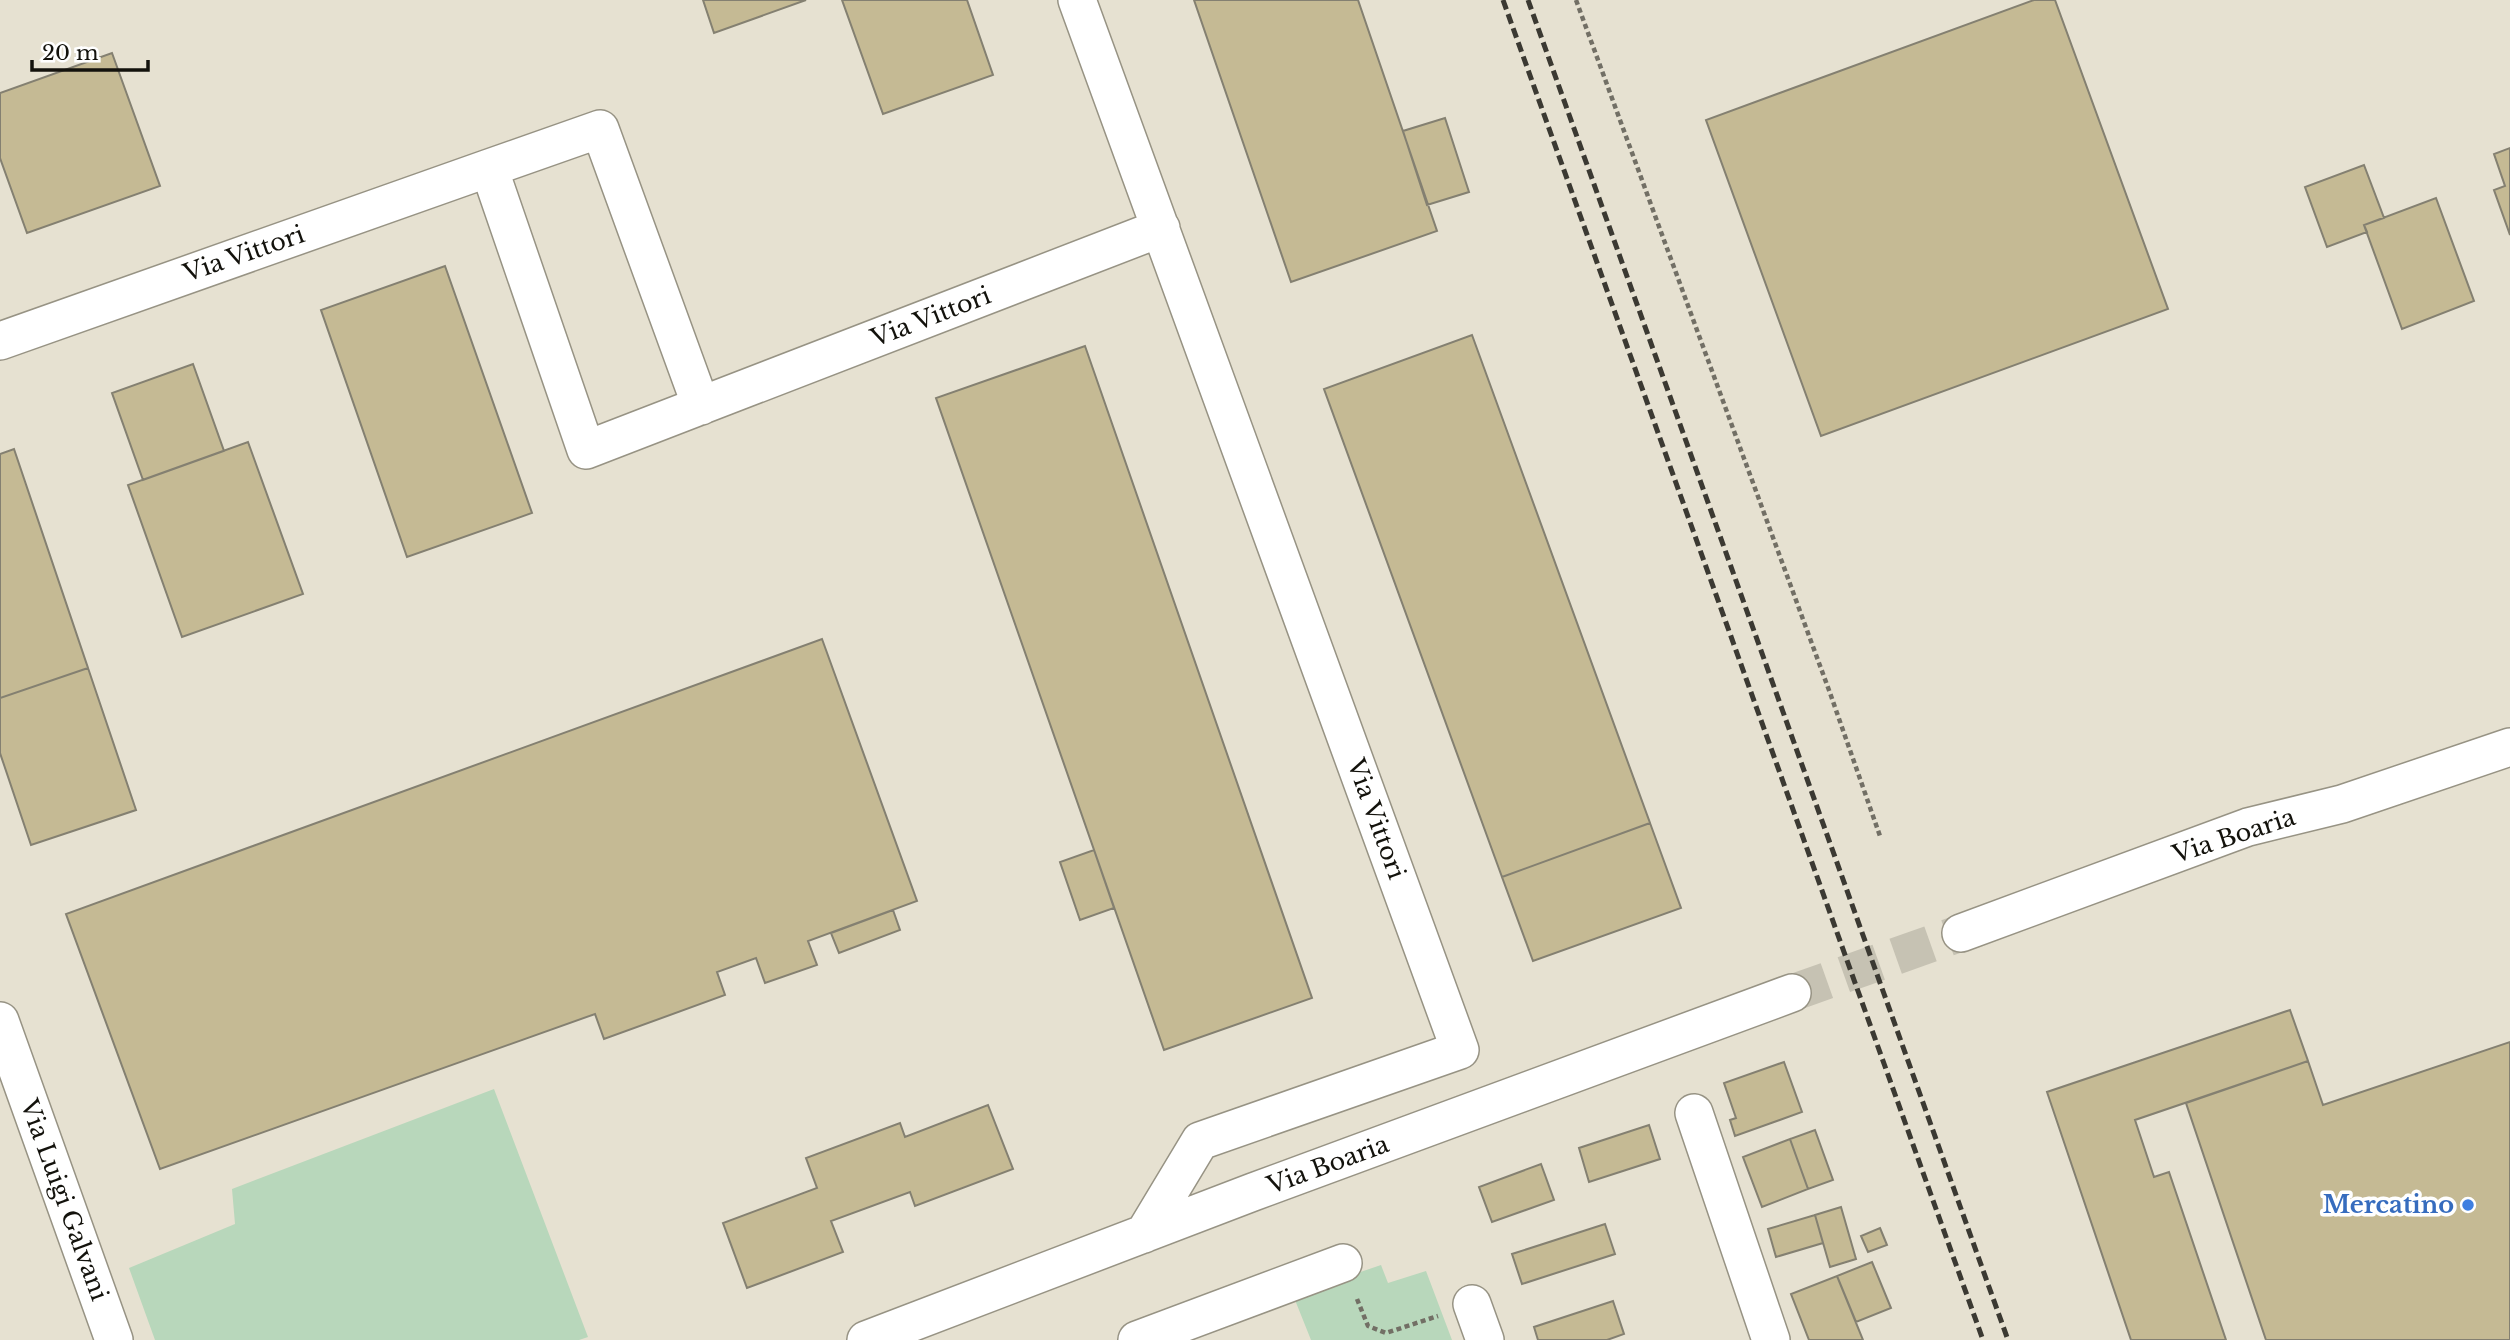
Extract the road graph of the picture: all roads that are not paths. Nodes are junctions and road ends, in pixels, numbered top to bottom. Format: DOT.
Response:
graph roads {
  1 [pos="1077,0"];
  2 [pos="489,168"];
  3 [pos="1161,228"];
  4 [pos="0,341"];
  5 [pos="701,406"];
  6 [pos="2510,747"];
  7 [pos="1961,933"];
  8 [pos="1792,993"];
  9 [pos="0,1021"];
  10 [pos="1694,1114"];
  11 [pos="1144,1234"];
  12 [pos="1343,1263"];
  13 [pos="1472,1304"];
  14 [pos="947,1325"];
  15 [pos="114,1340"];
  16 [pos="866,1340"];
  17 [pos="1137,1340"];
  18 [pos="1485,1340"];
  19 [pos="1771,1340"];
  1 -- 3 [label="street, Via Vittori"];
  2 -- 4 [label="street, Via Vittori"];
  2 -- 5 [label="street, Via Vittori"];
  2 -- 5 [label="street, Via Vittori"];
  3 -- 5 [label="street, Via Vittori"];
  3 -- 11 [label="street, Via Vittori"];
  6 -- 7 [label="street, Via Boaria"];
  8 -- 11 [label="street, Via Boaria"];
  9 -- 15 [label="street, Via Luigi Galvani"];
  10 -- 19 [label="street"];
  11 -- 14 [label="street, Via Boaria"];
  12 -- 17 [label="street"];
  13 -- 18 [label="street"];
  14 -- 16 [label="street, Via Boaria"];
}
